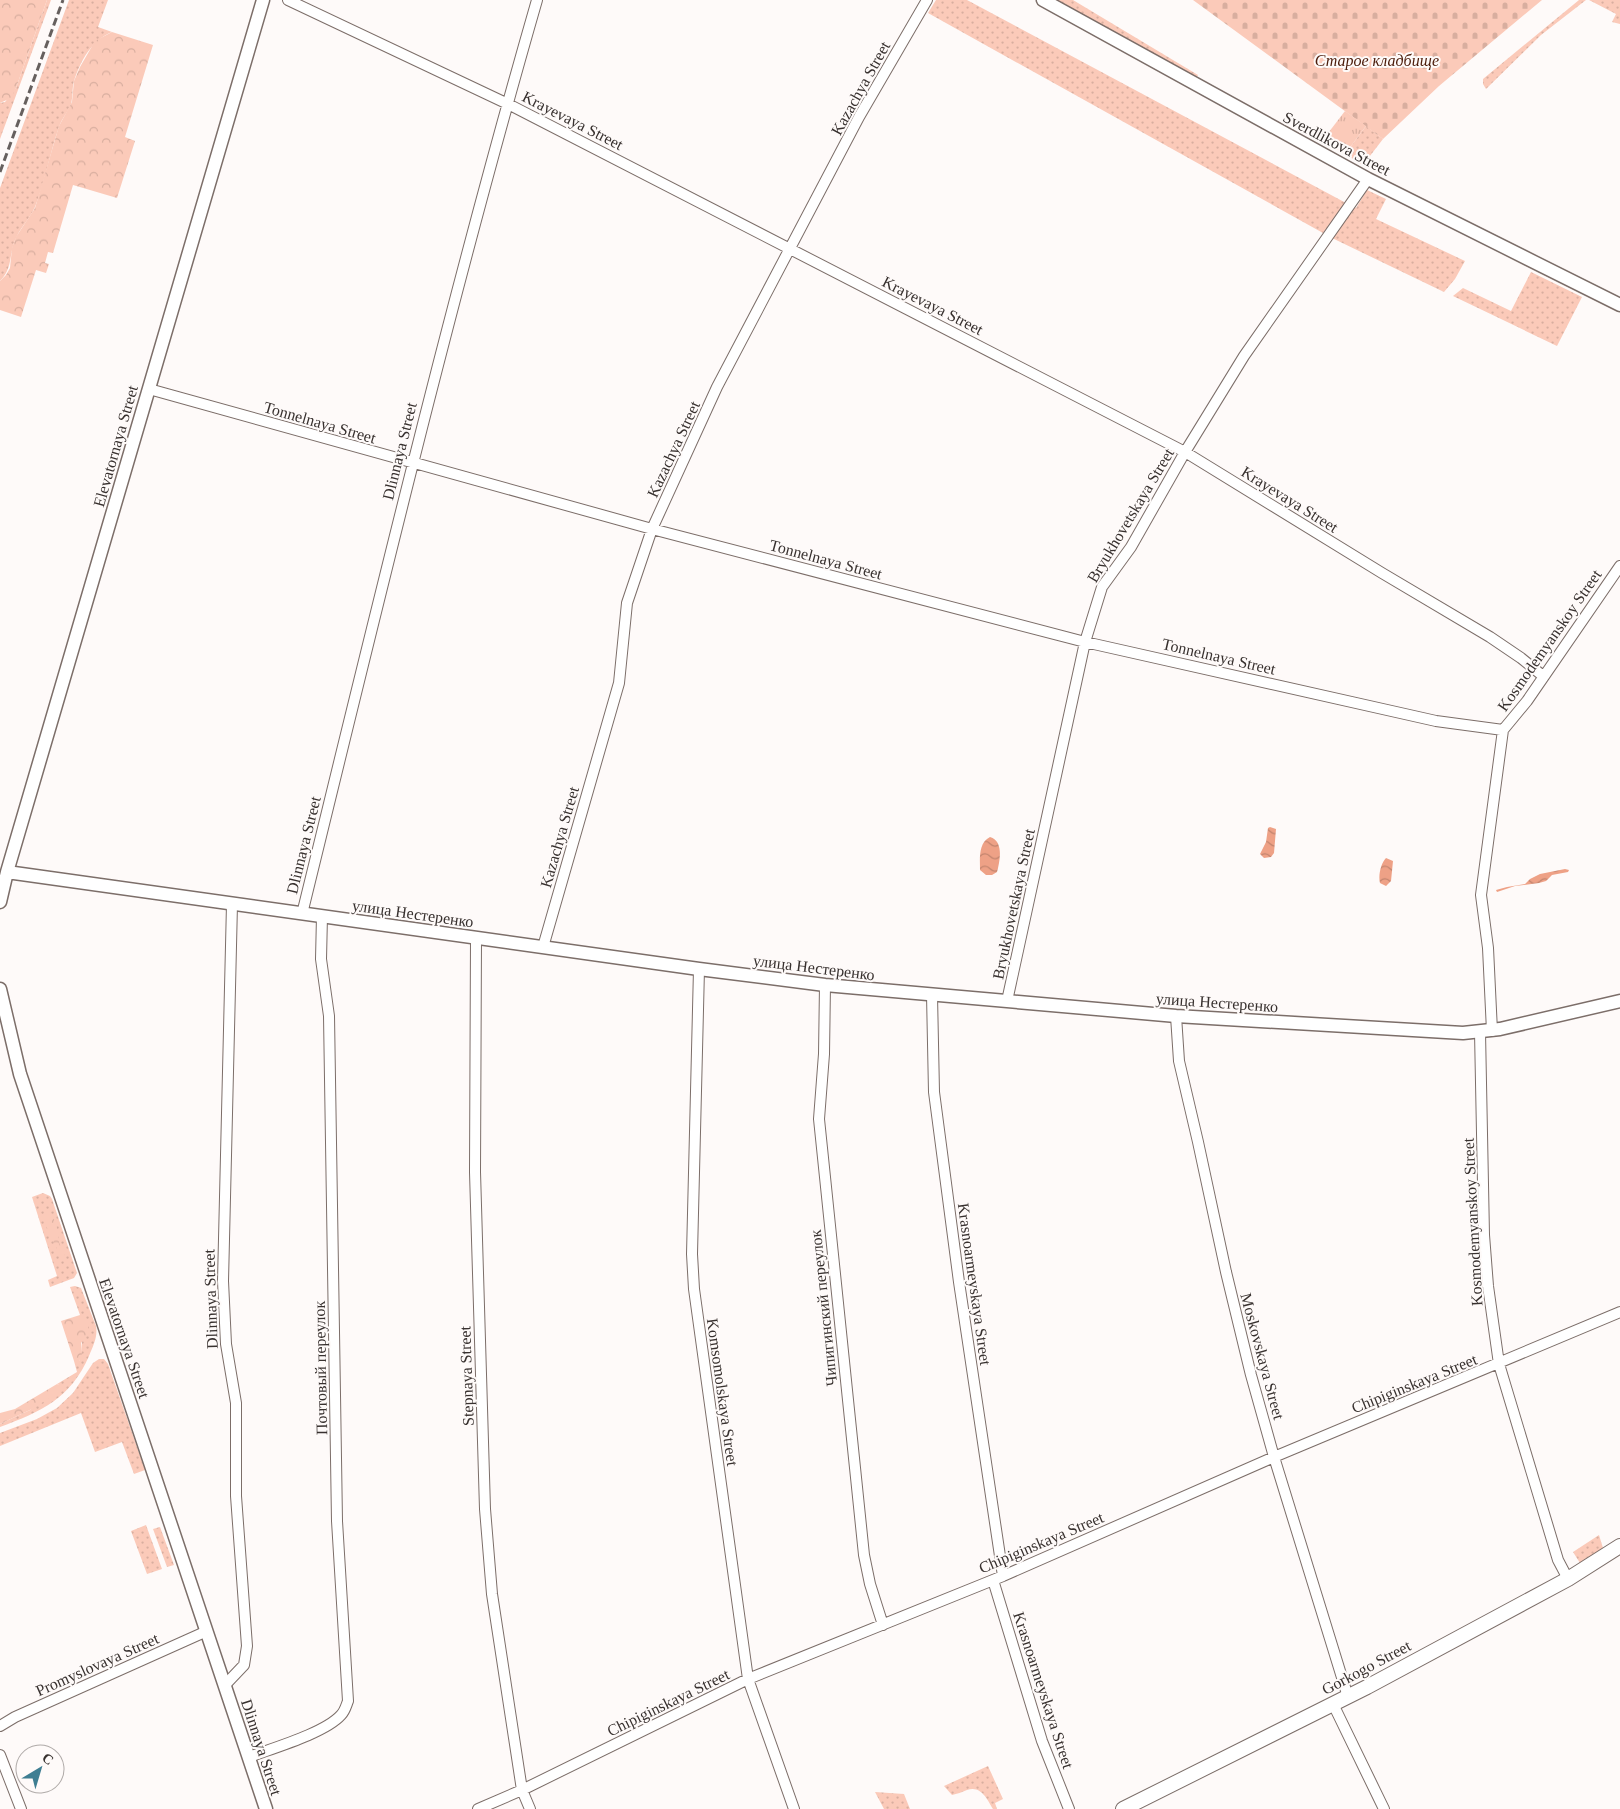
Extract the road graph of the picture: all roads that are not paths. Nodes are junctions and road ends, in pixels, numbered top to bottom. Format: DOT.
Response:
graph roads {
  1 [pos="264,0"];
  2 [pos="288,0"];
  3 [pos="537,0"];
  4 [pos="927,0"];
  5 [pos="1043,0"];
  6 [pos="508,104"];
  7 [pos="1368,179"];
  8 [pos="790,248"];
  9 [pos="1620,305"];
  10 [pos="148,389"];
  11 [pos="1185,452"];
  12 [pos="413,463"];
  13 [pos="652,529"];
  14 [pos="1620,566"];
  15 [pos="1085,642"];
  16 [pos="1543,676"];
  17 [pos="1503,730"];
  18 [pos="7,872"];
  19 [pos="0,902"];
  20 [pos="232,904"];
  21 [pos="302,914"];
  22 [pos="322,916"];
  23 [pos="476,938"];
  24 [pos="543,947"];
  25 [pos="699,969"];
  26 [pos="825,985"];
  27 [pos="0,989"];
  28 [pos="932,996"];
  29 [pos="1007,1001"];
  30 [pos="1620,1001"];
  31 [pos="1176,1016"];
  32 [pos="1486,1031"];
  33 [pos="1620,1312"];
  34 [pos="1499,1364"];
  35 [pos="1274,1457"];
  36 [pos="1620,1546"];
  37 [pos="998,1578"];
  38 [pos="1568,1579"];
  39 [pos="883,1624"];
  40 [pos="207,1631"];
  41 [pos="748,1679"];
  42 [pos="227,1690"];
  43 [pos="1348,1696"];
  44 [pos="1334,1704"];
  45 [pos="0,1726"];
  46 [pos="0,1755"];
  47 [pos="249,1757"];
  48 [pos="522,1790"];
  49 [pos="21,1809"];
  50 [pos="266,1809"];
  51 [pos="478,1809"];
  52 [pos="530,1809"];
  53 [pos="794,1809"];
  54 [pos="1069,1809"];
  55 [pos="1123,1809"];
  56 [pos="1384,1809"];
  1 -- 10 [label="street, Elevatornaya Street"];
  2 -- 6 [label="street, Krayevaya Street"];
  3 -- 6 [label="street, Dlinnaya Street"];
  4 -- 8 [label="street, Kazachya Street"];
  5 -- 7 [label="street, Sverdlikova Street"];
  6 -- 8 [label="street, Krayevaya Street"];
  6 -- 12 [label="street, Dlinnaya Street"];
  7 -- 9 [label="street, Sverdlikova Street"];
  7 -- 11 [label="street, Bryukhovetskaya Street"];
  8 -- 11 [label="street, Krayevaya Street"];
  8 -- 13 [label="street, Kazachya Street"];
  10 -- 12 [label="street, Tonnelnaya Street"];
  10 -- 18 [label="street, Elevatornaya Street"];
  11 -- 15 [label="street, Bryukhovetskaya Street"];
  11 -- 16 [label="street, Krayevaya Street"];
  12 -- 13 [label="street, Tonnelnaya Street"];
  12 -- 21 [label="street, Dlinnaya Street"];
  13 -- 15 [label="street, Tonnelnaya Street"];
  13 -- 24 [label="street, Kazachya Street"];
  14 -- 16 [label="street, Kosmodemyanskoy Street"];
  15 -- 17 [label="street, Tonnelnaya Street"];
  15 -- 29 [label="street, Bryukhovetskaya Street"];
  16 -- 17 [label="street, Kosmodemyanskoy Street"];
  17 -- 32 [label="street, Kosmodemyanskoy Street"];
  18 -- 19 [label="street, Elevatornaya Street"];
  18 -- 20 [label="street, улица Нестеренко"];
  20 -- 21 [label="street, улица Нестеренко"];
  20 -- 42 [label="street, Dlinnaya Street"];
  21 -- 22 [label="street, улица Нестеренко"];
  22 -- 23 [label="street, улица Нестеренко"];
  22 -- 47 [label="street, Почтовый переулок"];
  23 -- 24 [label="street, улица Нестеренко"];
  23 -- 48 [label="street, Stepnaya Street"];
  24 -- 25 [label="street, улица Нестеренко"];
  25 -- 26 [label="street, улица Нестеренко"];
  25 -- 41 [label="street, Komsomolskaya Street"];
  26 -- 28 [label="street, улица Нестеренко"];
  26 -- 39 [label="street, Чипигинский переулок"];
  27 -- 40 [label="street, Elevatornaya Street"];
  28 -- 29 [label="street, улица Нестеренко"];
  28 -- 37 [label="street, Krasnoarmeyskaya Street"];
  29 -- 31 [label="street, улица Нестеренко"];
  30 -- 32 [label="street, улица Нестеренко"];
  31 -- 32 [label="street, улица Нестеренко"];
  31 -- 35 [label="street, Moskovskaya Street"];
  32 -- 34 [label="street, Kosmodemyanskoy Street"];
  33 -- 34 [label="street, Chipiginskaya Street"];
  34 -- 35 [label="street, Chipiginskaya Street"];
  34 -- 38 [label="street, Kosmodemyanskoy Street"];
  35 -- 37 [label="street, Chipiginskaya Street"];
  35 -- 43 [label="street, Moskovskaya Street"];
  36 -- 38 [label="main road, Gorkogo Street"];
  37 -- 39 [label="street, Chipiginskaya Street"];
  37 -- 54 [label="street, Krasnoarmeyskaya Street"];
  38 -- 43 [label="main road, Gorkogo Street"];
  39 -- 41 [label="street, Chipiginskaya Street"];
  40 -- 42 [label="street, Elevatornaya Street"];
  40 -- 45 [label="street, Promyslovaya Street"];
  41 -- 48 [label="street, Chipiginskaya Street"];
  41 -- 53 [label="street, Komsomolskaya Street"];
  42 -- 47 [label="street, Dlinnaya Street"];
  43 -- 44 [label="main road, Gorkogo Street"];
  44 -- 55 [label="main road, Gorkogo Street"];
  44 -- 56 [label="street"];
  46 -- 49 [label="street"];
  47 -- 50 [label="street, Dlinnaya Street"];
  48 -- 51 [label="street, Chipiginskaya Street"];
  48 -- 52 [label="street, Stepnaya Street"];
}
